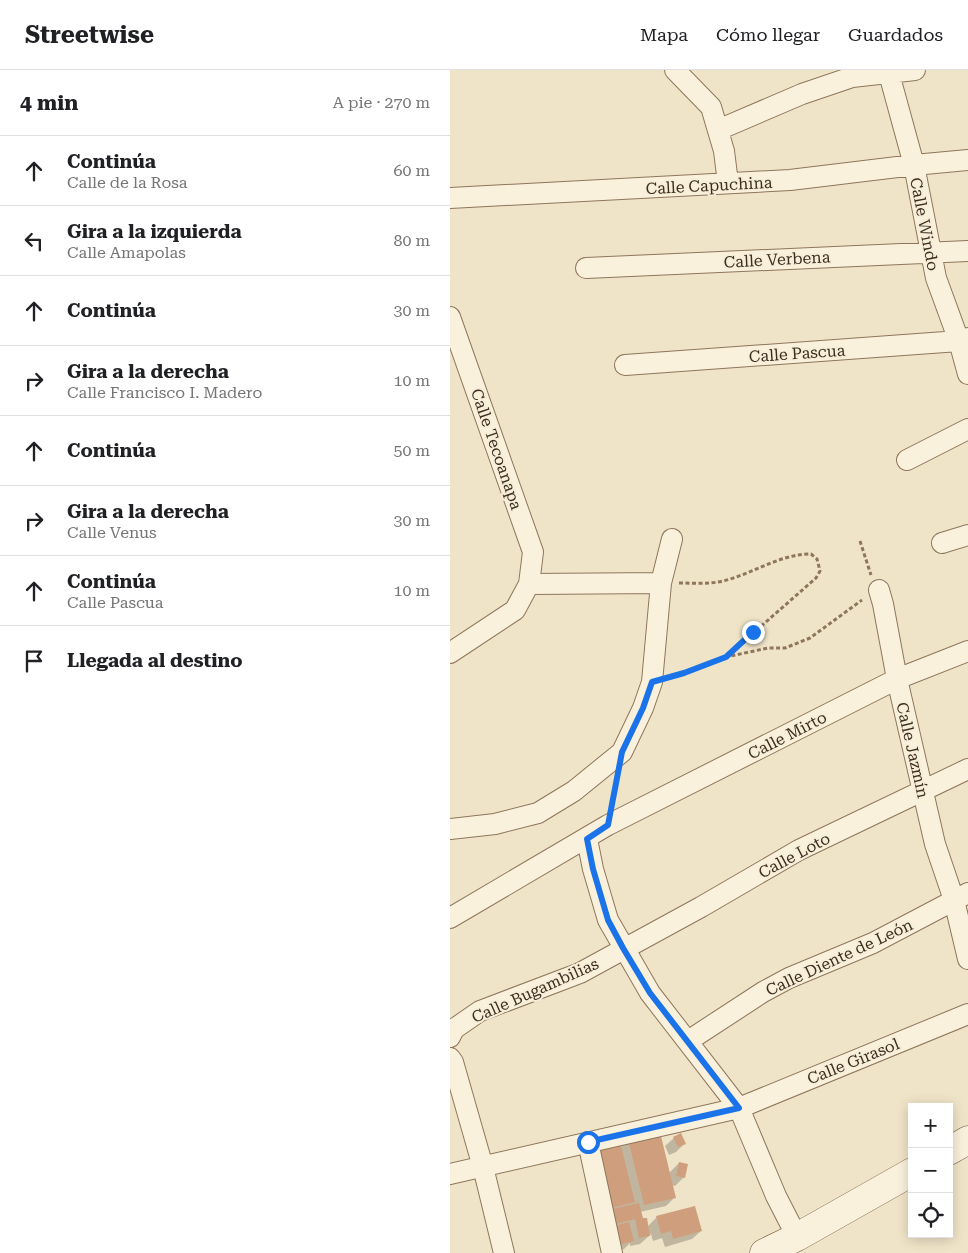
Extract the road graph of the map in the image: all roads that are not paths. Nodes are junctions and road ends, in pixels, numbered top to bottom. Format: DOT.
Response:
graph roads {
  1 [pos="675,70"];
  2 [pos="914,70"];
  3 [pos="889,71"];
  4 [pos="718,130"];
  5 [pos="968,160"];
  6 [pos="914,164"];
  7 [pos="728,183"];
  8 [pos="450,198"];
  9 [pos="968,251"];
  10 [pos="930,252"];
  11 [pos="586,268"];
  12 [pos="450,316"];
  13 [pos="964,340"];
  14 [pos="625,365"];
  15 [pos="968,374"];
  16 [pos="968,429"];
  17 [pos="907,460"];
  18 [pos="968,534"];
  19 [pos="672,539"];
  20 [pos="942,543"];
  21 [pos="661,583"];
  22 [pos="529,584"];
  23 [pos="879,590"];
  24 [pos="968,651"];
  25 [pos="450,653"];
  26 [pos="897,680"];
  27 [pos="968,768"];
  28 [pos="923,790"];
  29 [pos="450,829"];
  30 [pos="587,839"];
  31 [pos="961,897"];
  32 [pos="450,918"];
  33 [pos="623,948"];
  34 [pos="968,959"];
  35 [pos="968,1014"];
  36 [pos="450,1037"];
  37 [pos="688,1041"];
  38 [pos="451,1060"];
  39 [pos="739,1108"];
  40 [pos="968,1140"];
  41 [pos="588,1142"];
  42 [pos="953,1149"];
  43 [pos="483,1167"];
  44 [pos="450,1174"];
  45 [pos="908,1174"];
  46 [pos="797,1237"];
  47 [pos="504,1253"];
  48 [pos="612,1253"];
  49 [pos="764,1253"];
  1 -- 4 [label="street"];
  2 -- 3 [label="street"];
  3 -- 4 [label="street"];
  3 -- 6 [label="street, Calle Windo"];
  4 -- 7 [label="street"];
  5 -- 6 [label="street, Calle Capuchina"];
  6 -- 7 [label="street, Calle Capuchina"];
  6 -- 10 [label="street, Calle Windo"];
  7 -- 8 [label="street, Calle Capuchina"];
  9 -- 10 [label="street, Calle Verbena"];
  10 -- 11 [label="street, Calle Verbena"];
  10 -- 13 [label="street, Calle Windo"];
  12 -- 22 [label="street, Calle Tecoanapa"];
  13 -- 14 [label="street, Calle Pascua"];
  13 -- 15 [label="street, Calle Windo"];
  16 -- 17 [label="street"];
  18 -- 20 [label="street"];
  19 -- 21 [label="street"];
  21 -- 22 [label="street"];
  21 -- 29 [label="street"];
  22 -- 25 [label="street"];
  23 -- 26 [label="street, Calle Jazmín"];
  24 -- 26 [label="street, Calle Mirto"];
  26 -- 28 [label="street, Calle Jazmín"];
  26 -- 30 [label="street, Calle Mirto"];
  27 -- 28 [label="street, Calle Loto"];
  28 -- 31 [label="street, Calle Jazmín"];
  28 -- 33 [label="street, Calle Loto"];
  30 -- 32 [label="street, Calle Mirto"];
  30 -- 33 [label="street"];
  31 -- 34 [label="street, Calle Jazmín"];
  31 -- 37 [label="street, Calle Diente de León"];
  33 -- 36 [label="street, Calle Bugambilias"];
  33 -- 37 [label="street"];
  35 -- 39 [label="street, Calle Girasol"];
  37 -- 39 [label="street"];
  38 -- 43 [label="street"];
  39 -- 41 [label="street, Calle Girasol"];
  39 -- 46 [label="street"];
  40 -- 42 [label="street"];
  41 -- 43 [label="street, Calle Girasol"];
  41 -- 48 [label="street"];
  43 -- 44 [label="street, Calle Girasol"];
  43 -- 47 [label="street"];
  45 -- 46 [label="street"];
  46 -- 49 [label="street"];
}
